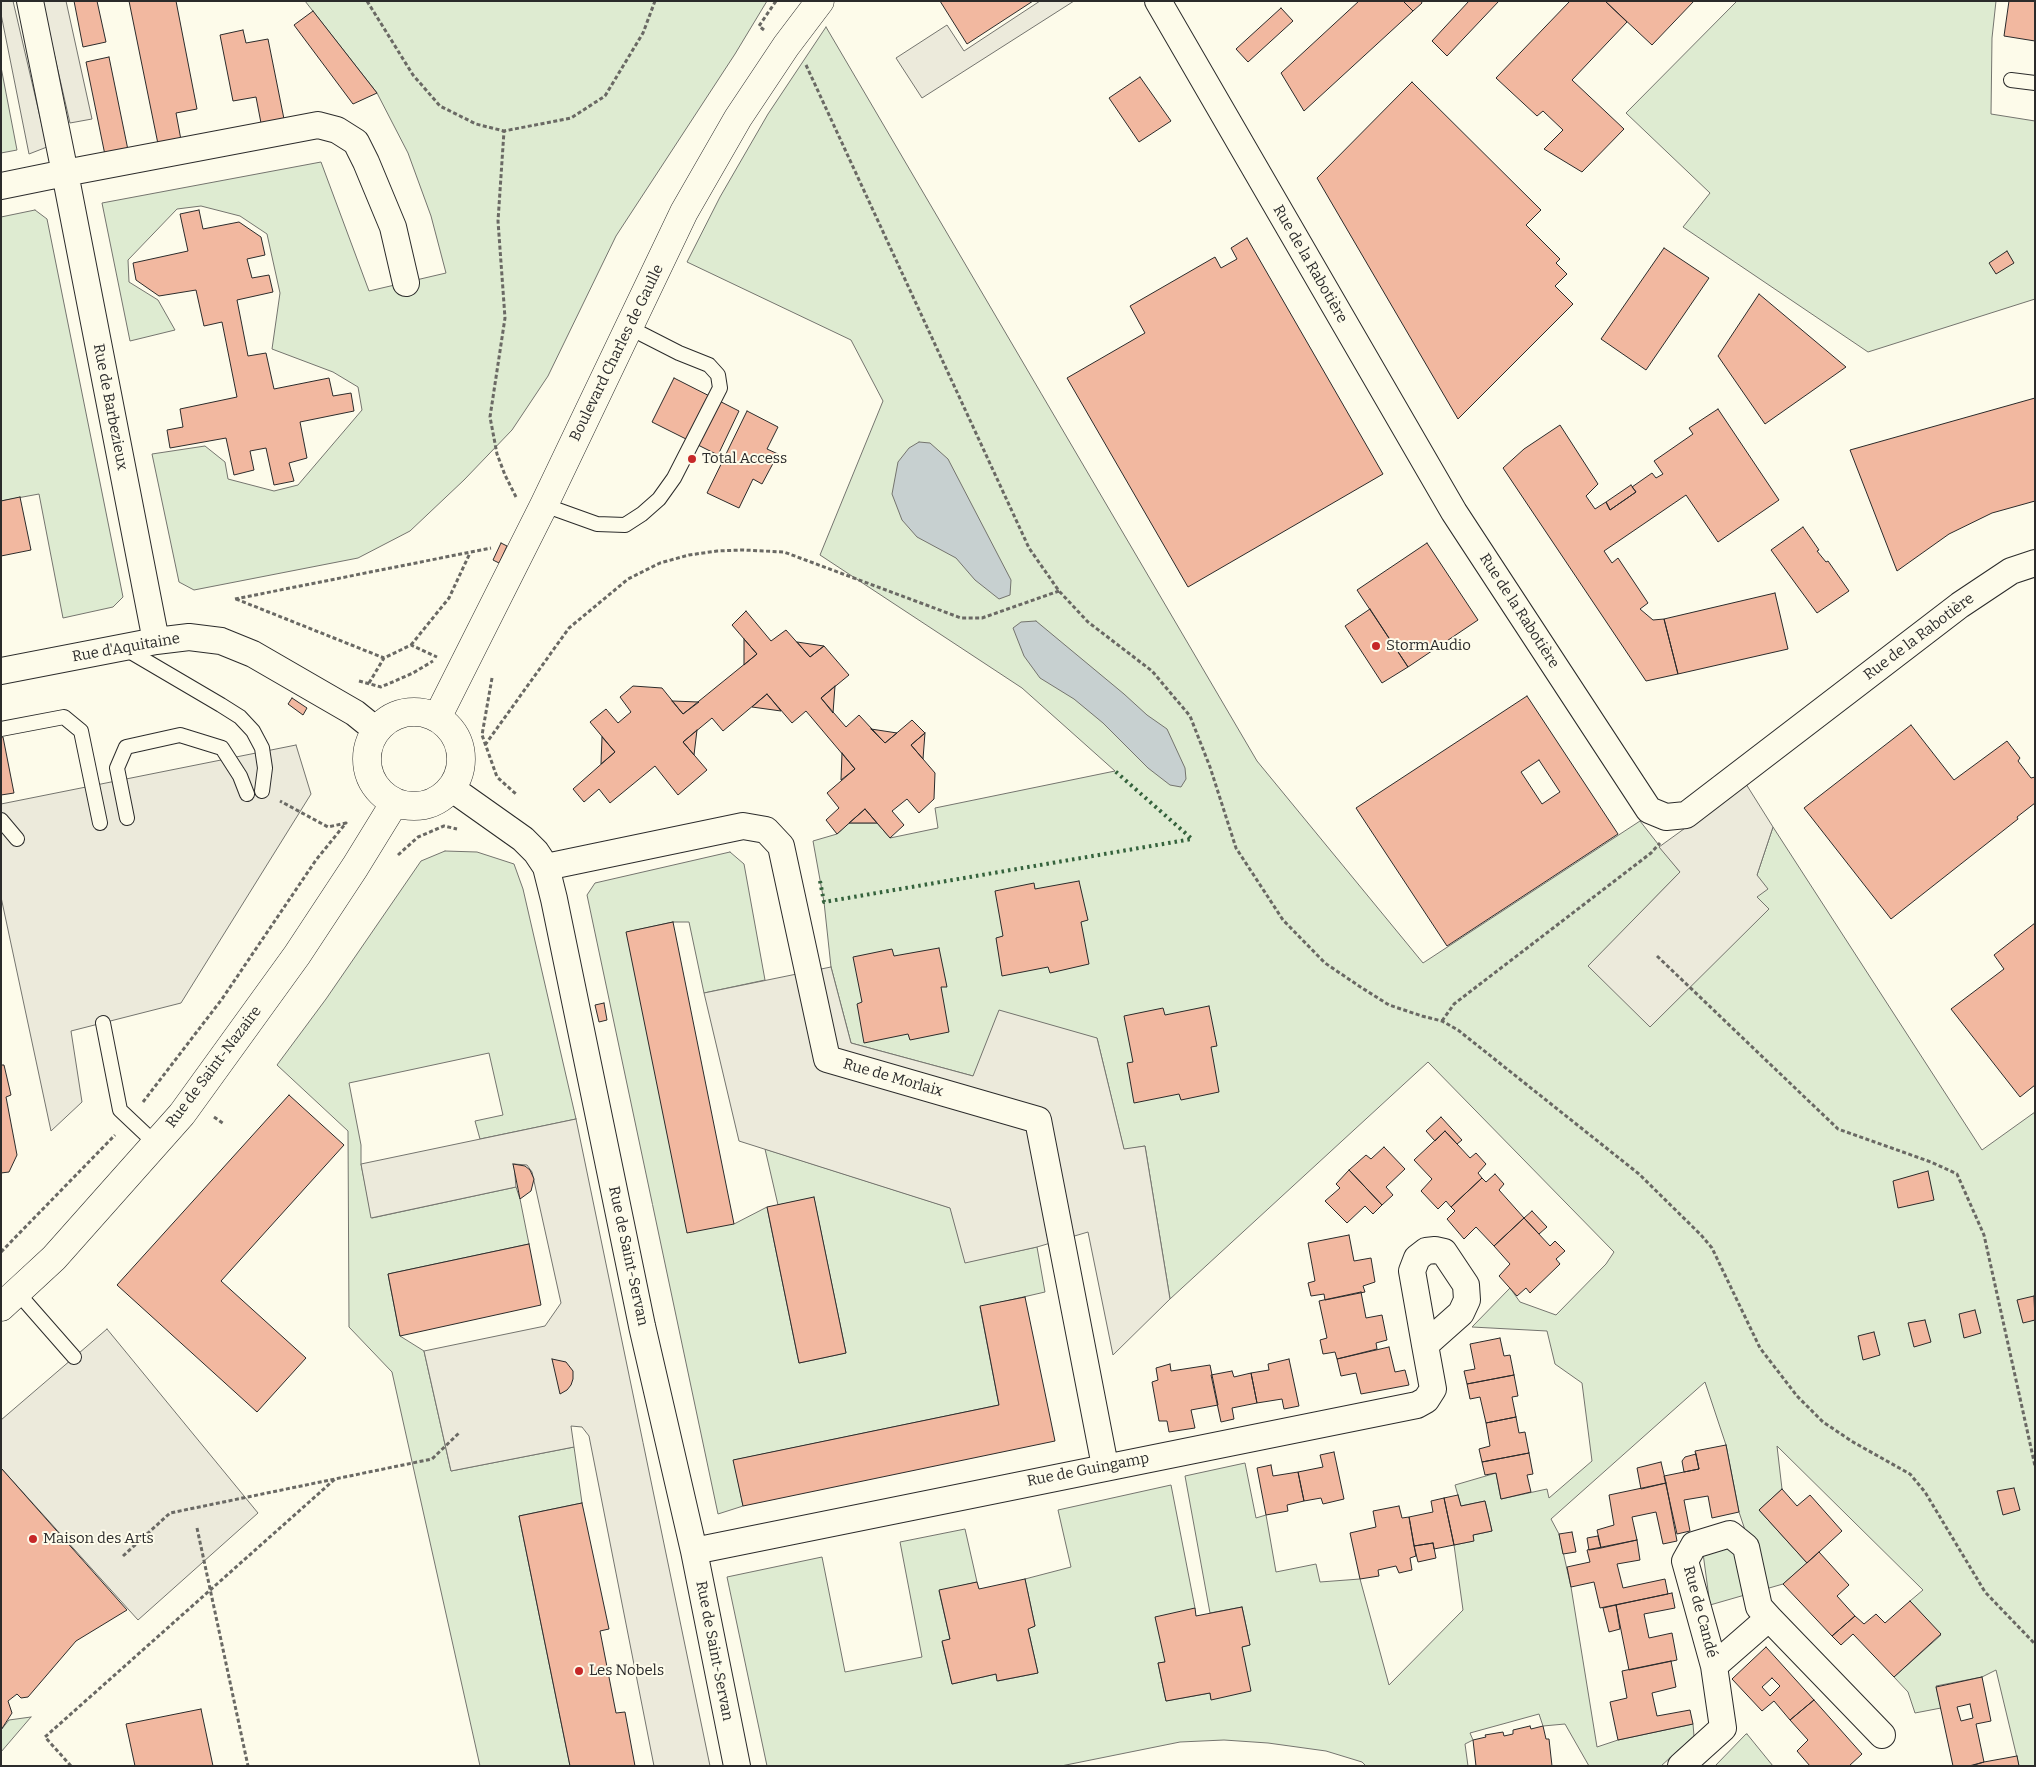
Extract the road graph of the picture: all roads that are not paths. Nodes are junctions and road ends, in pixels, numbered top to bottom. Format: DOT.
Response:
graph roads {
  1 [pos="30,1"];
  2 [pos="820,1"];
  3 [pos="1158,1"];
  4 [pos="2012,80"];
  5 [pos="2035,83"];
  6 [pos="65,173"];
  7 [pos="1,186"];
  8 [pos="406,283"];
  9 [pos="630,328"];
  10 [pos="544,505"];
  11 [pos="2035,563"];
  12 [pos="156,641"];
  13 [pos="123,647"];
  14 [pos="1,671"];
  15 [pos="437,718"];
  16 [pos="1,729"];
  17 [pos="376,730"];
  18 [pos="451,788"];
  19 [pos="262,792"];
  20 [pos="247,794"];
  21 [pos="395,802"];
  22 [pos="127,818"];
  23 [pos="1,820"];
  24 [pos="100,823"];
  25 [pos="17,839"];
  26 [pos="546,867"];
  27 [pos="103,1023"];
  28 [pos="156,1144"];
  29 [pos="9,1300"];
  30 [pos="1425,1344"];
  31 [pos="74,1357"];
  32 [pos="1106,1466"];
  33 [pos="694,1551"];
  34 [pos="1769,1618"];
  35 [pos="1714,1666"];
  36 [pos="1882,1734"];
  37 [pos="737,1766"];
  38 [pos="1681,1766"];
  1 -- 6 [label="street, Rue de Barbezieux"];
  2 -- 9 [label="main road, Boulevard Charles de Gaulle"];
  3 -- 11 [label="street, Rue de la Rabotière"];
  4 -- 5 [label="lane"];
  6 -- 7 [label="street"];
  6 -- 8 [label="street"];
  6 -- 12 [label="street, Rue de Barbezieux"];
  9 -- 10 [label="main road, Boulevard Charles de Gaulle"];
  9 -- 10 [label="lane"];
  10 -- 15 [label="main road, Boulevard Charles de Gaulle"];
  12 -- 13 [label="street, Rue d'Aquitaine"];
  12 -- 17 [label="street, Rue d'Aquitaine"];
  13 -- 14 [label="street, Rue d'Aquitaine"];
  13 -- 19 [label="lane"];
  15 -- 17 [label="main road"];
  15 -- 18 [label="main road"];
  16 -- 24 [label="lane"];
  17 -- 21 [label="main road"];
  18 -- 21 [label="main road"];
  18 -- 26 [label="street, Rue de Saint-Servan"];
  20 -- 22 [label="lane"];
  21 -- 28 [label="main road, Rue de Saint-Nazaire"];
  23 -- 25 [label="lane"];
  26 -- 32 [label="street, Rue de Morlaix"];
  26 -- 33 [label="street, Rue de Saint-Servan"];
  27 -- 28 [label="lane"];
  28 -- 29 [label="main road, Rue de Saint-Nazaire"];
  29 -- 31 [label="lane"];
  30 -- 32 [label="street, Rue de Guingamp"];
  32 -- 33 [label="street, Rue de Guingamp"];
  33 -- 37 [label="street, Rue de Saint-Servan"];
  34 -- 35 [label="street, Rue de Candé"];
  34 -- 35 [label="street, Rue de Candé"];
  34 -- 36 [label="street, Rue de Candé"];
  35 -- 38 [label="street, Rue de Candé"];
}
